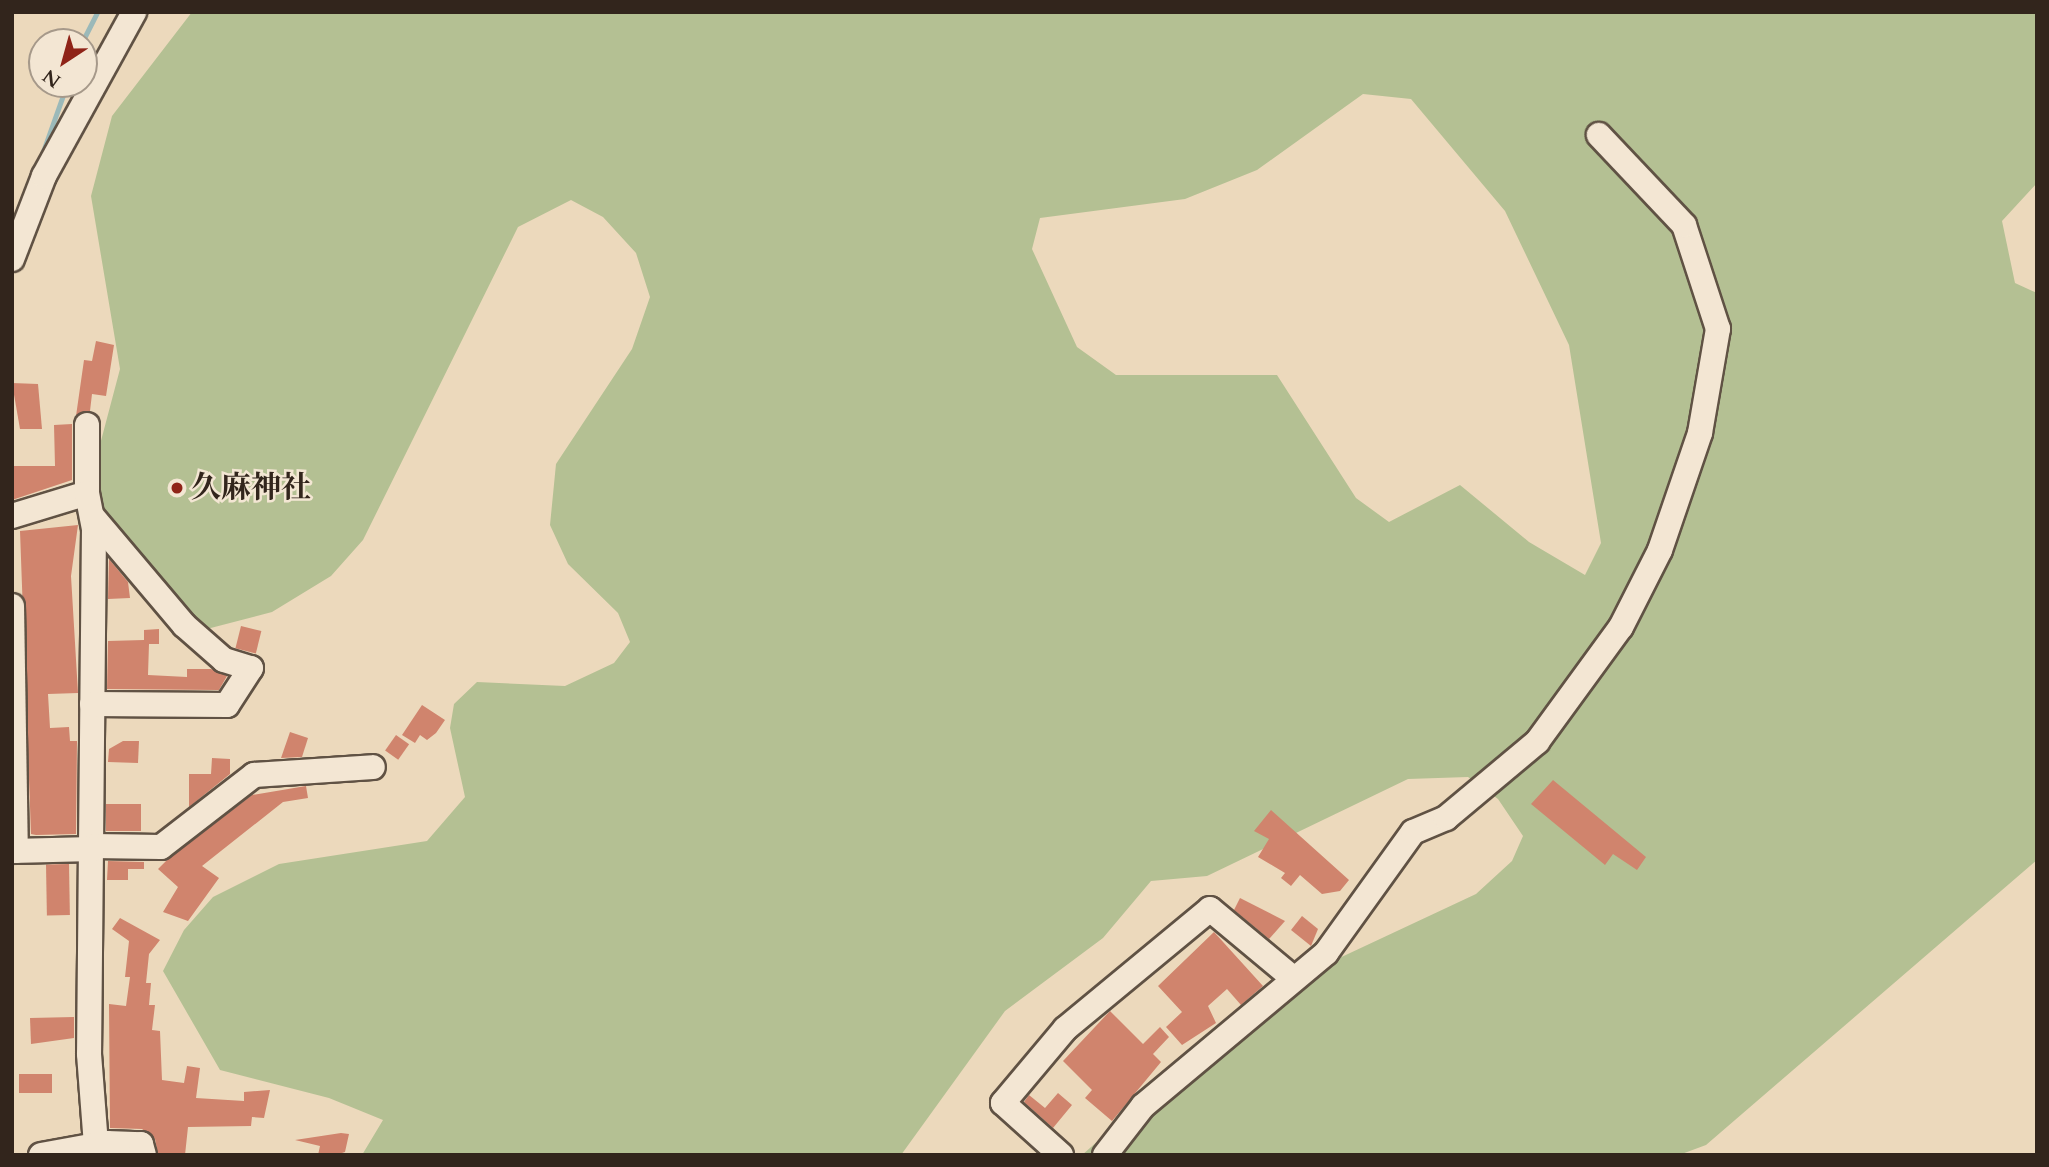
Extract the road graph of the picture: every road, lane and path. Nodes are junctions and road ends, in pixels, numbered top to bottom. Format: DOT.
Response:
graph roads {
  1 [pos="134,12"];
  2 [pos="1599,135"];
  3 [pos="12,260"];
  4 [pos="88,425"];
  5 [pos="89,504"];
  6 [pos="12,516"];
  7 [pos="12,606"];
  8 [pos="92,704"];
  9 [pos="373,767"];
  10 [pos="93,848"];
  11 [pos="14,851"];
  12 [pos="1294,979"];
  13 [pos="96,1144"];
  14 [pos="41,1155"];
  15 [pos="144,1155"];
  16 [pos="1061,1155"];
  17 [pos="1105,1155"];
  1 -- 3 [label="street"];
  2 -- 12 [label="street"];
  4 -- 5 [label="street"];
  5 -- 6 [label="street"];
  5 -- 8 [label="street"];
  5 -- 8 [label="street"];
  7 -- 11 [label="street"];
  8 -- 10 [label="street"];
  9 -- 10 [label="street"];
  10 -- 11 [label="street"];
  10 -- 13 [label="street"];
  12 -- 16 [label="street"];
  12 -- 17 [label="street"];
  13 -- 14 [label="street"];
  13 -- 15 [label="street"];
}
